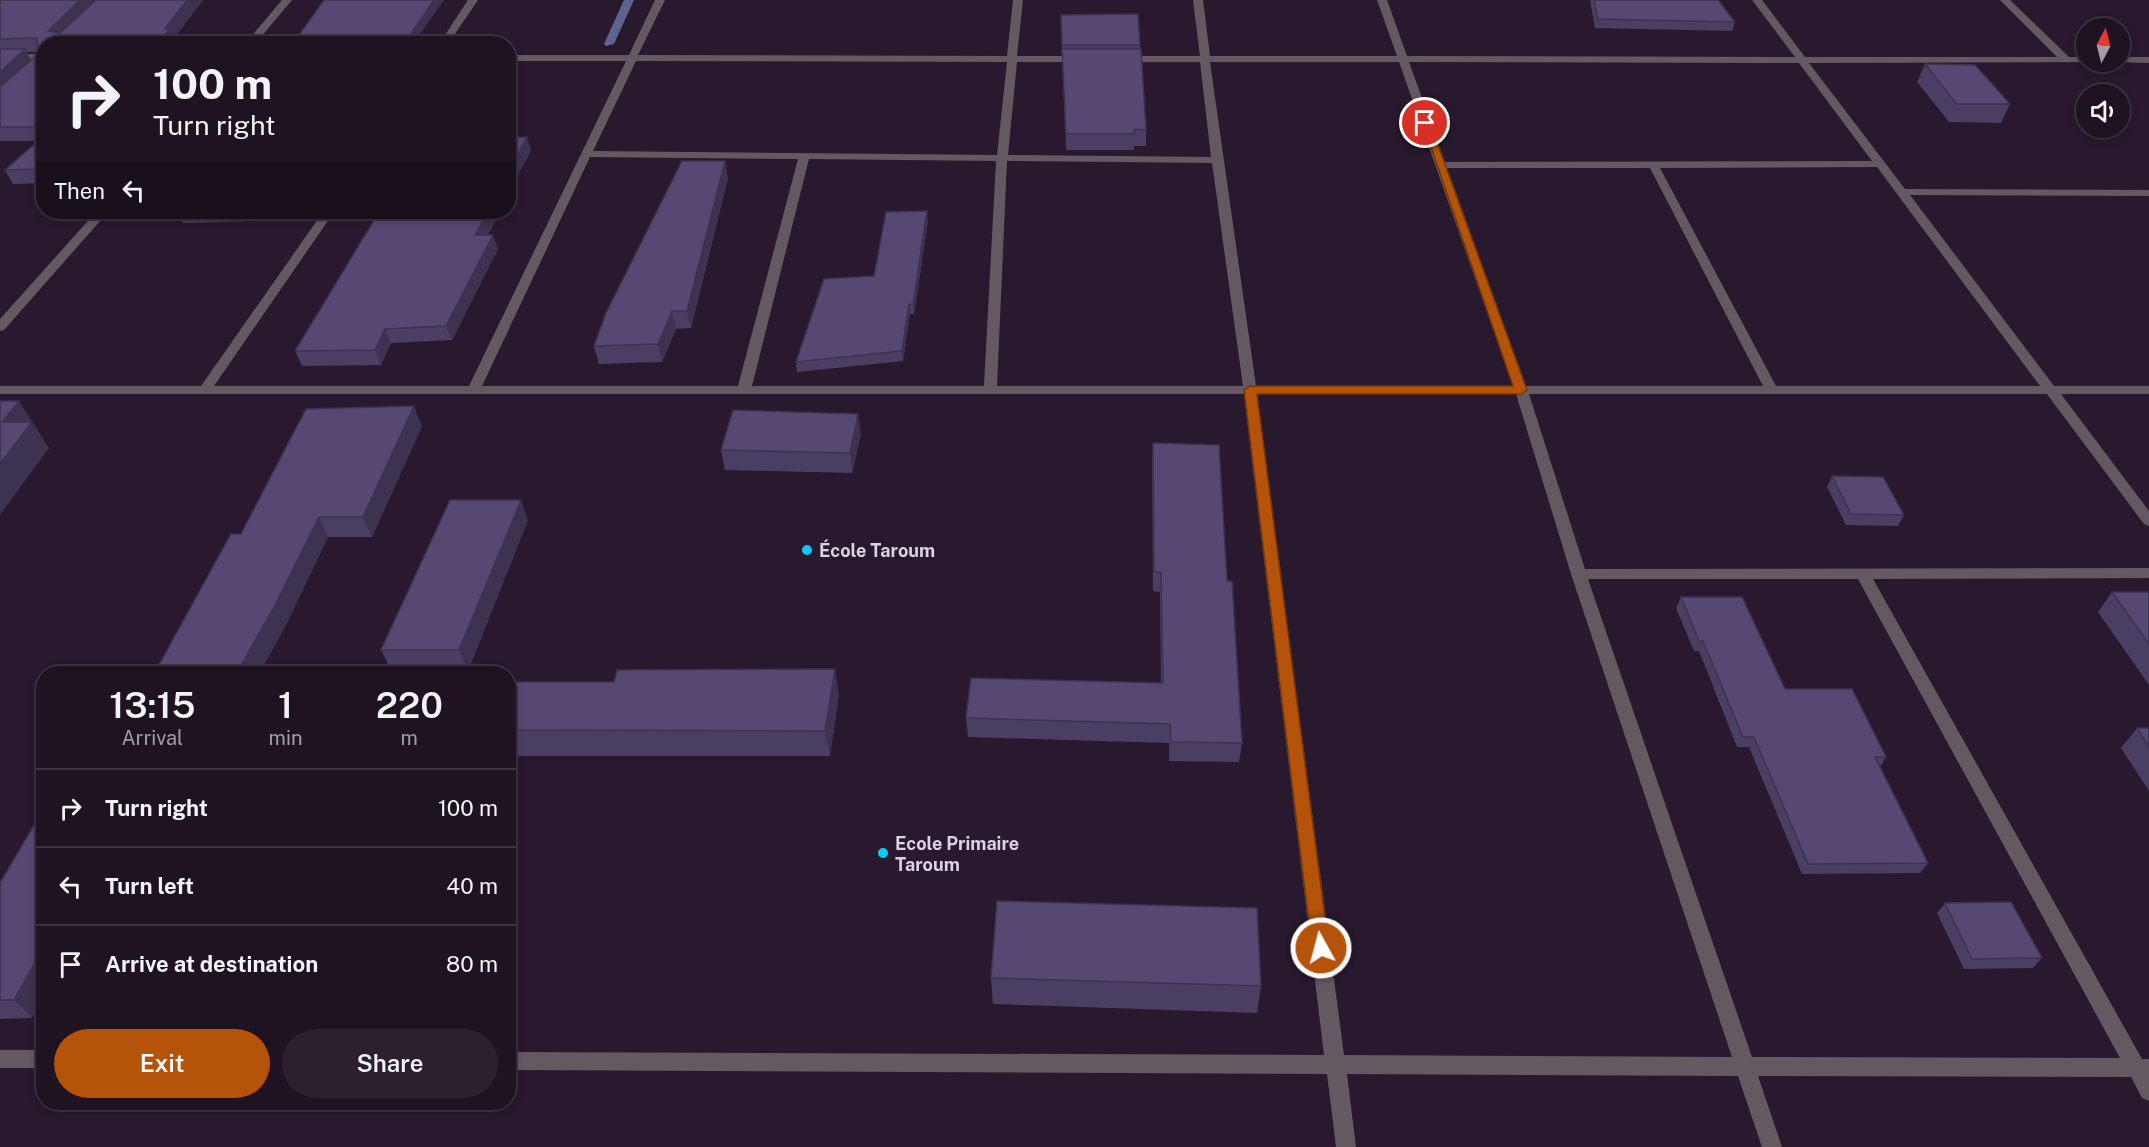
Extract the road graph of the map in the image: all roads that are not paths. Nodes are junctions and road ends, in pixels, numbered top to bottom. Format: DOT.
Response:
graph roads {
  1 [pos="287,0"];
  2 [pos="473,0"];
  3 [pos="660,0"];
  4 [pos="1018,0"];
  5 [pos="1198,0"];
  6 [pos="1382,0"];
  7 [pos="1757,0"];
  8 [pos="2005,0"];
  9 [pos="256,36"];
  10 [pos="448,36"];
  11 [pos="0,57"];
  12 [pos="516,58"];
  13 [pos="635,58"];
  14 [pos="36,59"];
  15 [pos="1012,59"];
  16 [pos="1092,59"];
  17 [pos="1114,59"];
  18 [pos="1205,59"];
  19 [pos="1403,59"];
  20 [pos="1802,60"];
  21 [pos="2066,60"];
  22 [pos="2076,60"];
  23 [pos="2130,60"];
  24 [pos="2149,60"];
  25 [pos="589,154"];
  26 [pos="804,156"];
  27 [pos="1002,158"];
  28 [pos="1217,160"];
  29 [pos="1653,164"];
  30 [pos="1881,164"];
  31 [pos="1440,165"];
  32 [pos="1902,192"];
  33 [pos="2149,193"];
  34 [pos="96,219"];
  35 [pos="322,219"];
  36 [pos="0,327"];
  37 [pos="0,390"];
  38 [pos="205,390"];
  39 [pos="474,390"];
  40 [pos="744,390"];
  41 [pos="990,390"];
  42 [pos="1250,390"];
  43 [pos="1521,390"];
  44 [pos="1772,390"];
  45 [pos="2051,390"];
  46 [pos="2149,390"];
  47 [pos="2149,521"];
  48 [pos="2149,573"];
  49 [pos="1579,574"];
  50 [pos="1863,574"];
  51 [pos="0,1059"];
  52 [pos="36,1059"];
  53 [pos="516,1061"];
  54 [pos="1335,1064"];
  55 [pos="1745,1066"];
  56 [pos="2143,1068"];
  57 [pos="2149,1091"];
  58 [pos="1346,1147"];
  59 [pos="1772,1147"];
  1 -- 9 [label="street"];
  2 -- 10 [label="street"];
  3 -- 13 [label="street"];
  4 -- 15 [label="street"];
  5 -- 18 [label="street"];
  6 -- 19 [label="street"];
  7 -- 20 [label="street"];
  8 -- 21 [label="street"];
  11 -- 14 [label="street"];
  12 -- 13 [label="street"];
  13 -- 15 [label="street"];
  13 -- 25 [label="street"];
  15 -- 16 [label="street"];
  15 -- 27 [label="street"];
  17 -- 18 [label="street"];
  18 -- 19 [label="street"];
  18 -- 28 [label="street"];
  19 -- 20 [label="street"];
  19 -- 31 [label="street"];
  20 -- 21 [label="street"];
  20 -- 30 [label="street"];
  21 -- 22 [label="street"];
  23 -- 24 [label="street"];
  25 -- 26 [label="street"];
  25 -- 39 [label="street"];
  26 -- 27 [label="street"];
  26 -- 40 [label="street"];
  27 -- 28 [label="street"];
  27 -- 41 [label="street"];
  28 -- 42 [label="street"];
  29 -- 30 [label="street"];
  29 -- 31 [label="street"];
  29 -- 44 [label="street"];
  30 -- 32 [label="street"];
  31 -- 43 [label="street"];
  32 -- 33 [label="street"];
  32 -- 45 [label="street"];
  34 -- 36 [label="street"];
  35 -- 38 [label="street"];
  37 -- 38 [label="street"];
  38 -- 39 [label="street"];
  39 -- 40 [label="street"];
  40 -- 41 [label="street"];
  41 -- 42 [label="street"];
  42 -- 43 [label="street"];
  42 -- 54 [label="street"];
  43 -- 44 [label="street"];
  43 -- 49 [label="street"];
  44 -- 45 [label="street"];
  45 -- 46 [label="street"];
  45 -- 47 [label="street"];
  48 -- 50 [label="street"];
  49 -- 50 [label="street"];
  49 -- 55 [label="street"];
  50 -- 56 [label="street"];
  51 -- 52 [label="street"];
  53 -- 54 [label="street"];
  54 -- 55 [label="street"];
  54 -- 58 [label="street"];
  55 -- 56 [label="street"];
  55 -- 59 [label="street"];
  56 -- 57 [label="street"];
}
